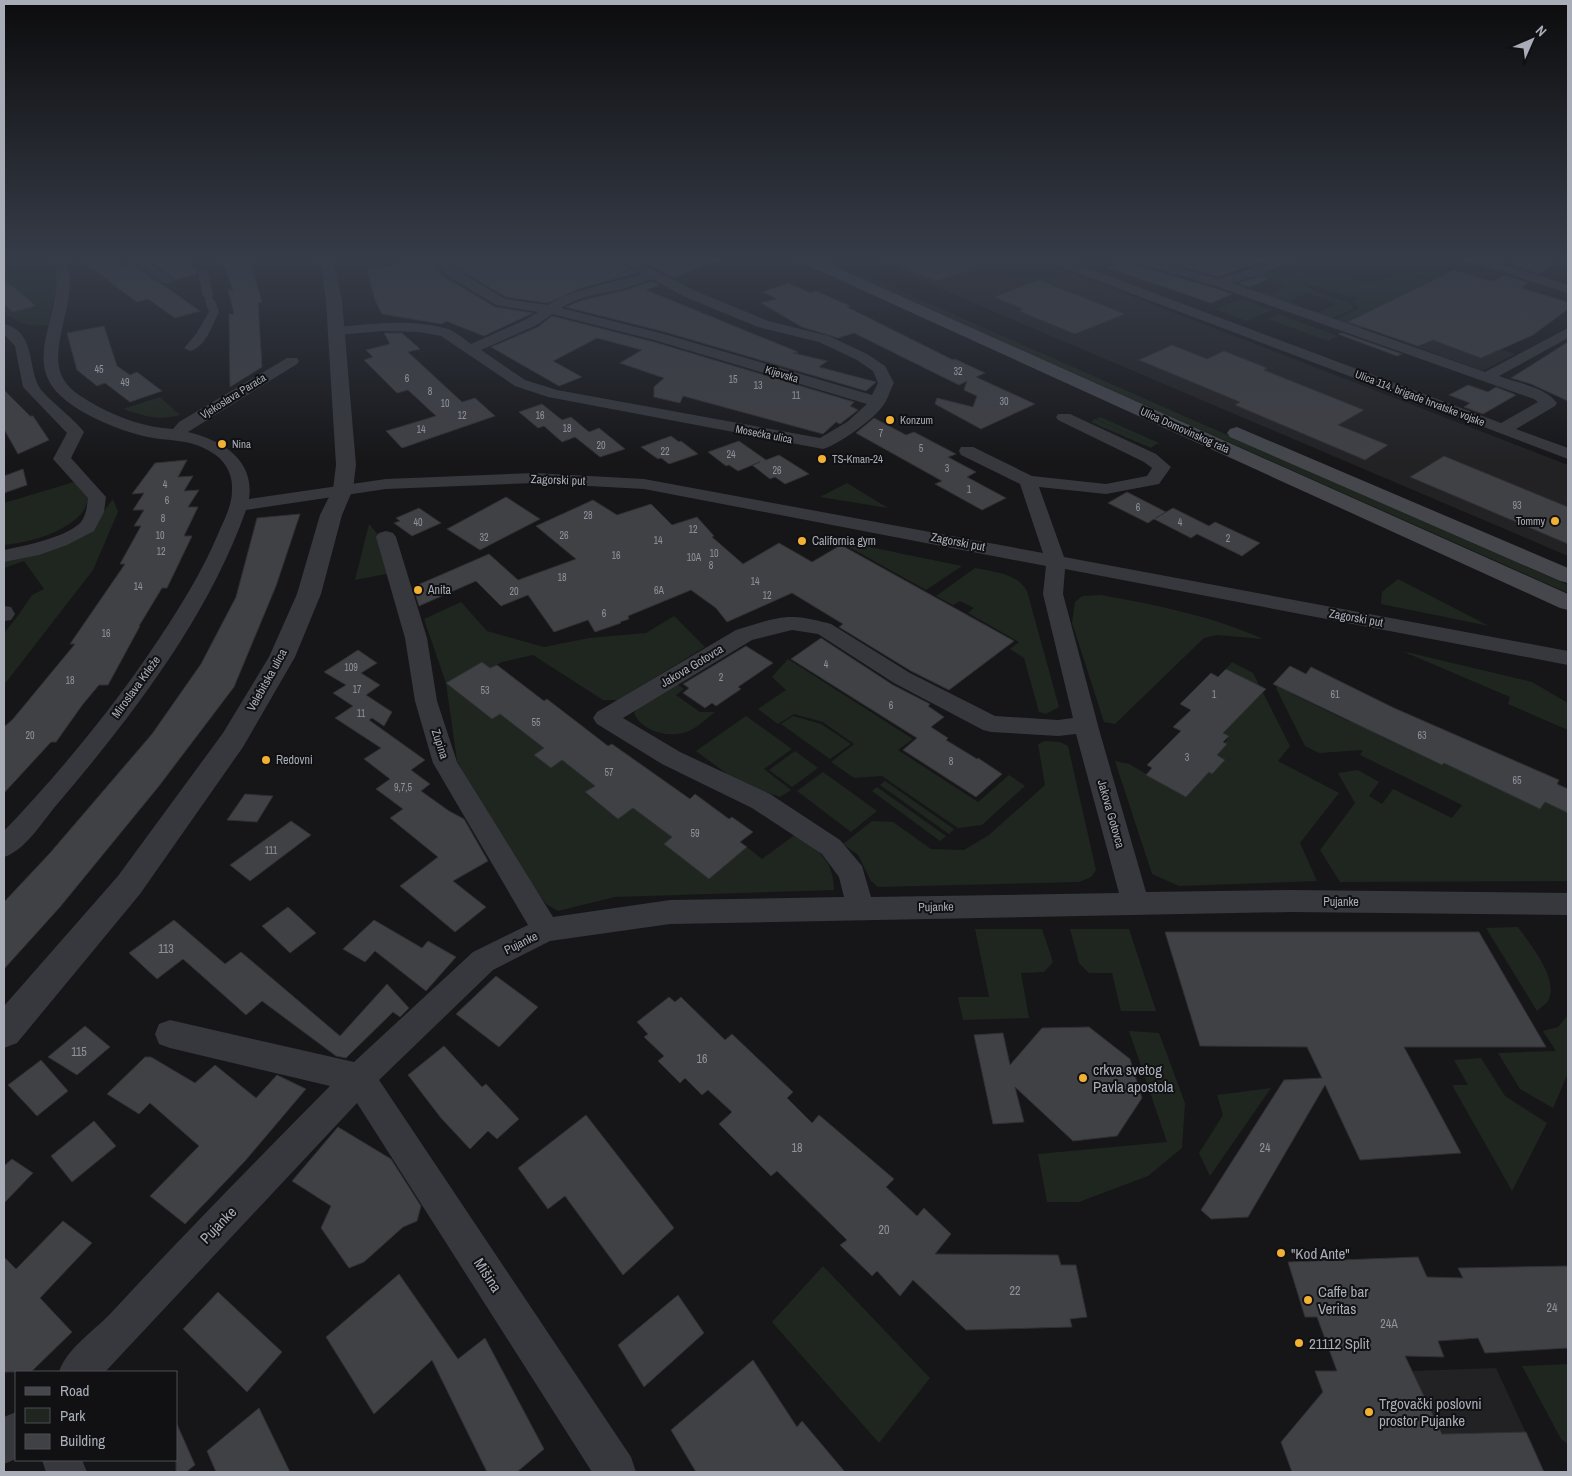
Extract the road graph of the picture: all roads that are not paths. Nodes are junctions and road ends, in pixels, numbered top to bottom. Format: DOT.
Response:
graph roads {
  1 [pos="44,326"];
  2 [pos="206,326"];
  3 [pos="335,326"];
  4 [pos="523,326"];
  5 [pos="615,326"];
  6 [pos="771,326"];
  7 [pos="954,326"];
  8 [pos="993,326"];
  9 [pos="1230,326"];
  10 [pos="1341,326"];
  11 [pos="43,329"];
  12 [pos="336,331"];
  13 [pos="9,332"];
  14 [pos="1568,332"];
  15 [pos="476,347"];
  16 [pos="190,348"];
  17 [pos="292,360"];
  18 [pos="1487,377"];
  19 [pos="1127,385"];
  20 [pos="878,402"];
  21 [pos="1064,417"];
  22 [pos="1217,424"];
  23 [pos="1504,429"];
  24 [pos="177,435"];
  25 [pos="967,451"];
  26 [pos="1568,454"];
  27 [pos="1028,481"];
  28 [pos="343,490"];
  29 [pos="238,506"];
  30 [pos="386,537"];
  31 [pos="4,556"];
  32 [pos="1056,563"];
  33 [pos="1568,576"];
  34 [pos="1568,603"];
  35 [pos="1568,658"];
  36 [pos="1086,724"];
  37 [pos="4,847"];
  38 [pos="1136,904"];
  39 [pos="1568,904"];
  40 [pos="860,908"];
  41 [pos="546,930"];
  42 [pos="4,1032"];
  43 [pos="170,1034"];
  44 [pos="359,1078"];
  45 [pos="79,1371"];
  46 [pos="15,1433"];
  47 [pos="4,1444"];
  48 [pos="616,1472"];
  1 -- 11 [label="street, Miroslava Krleže"];
  2 -- 16 [label="street"];
  3 -- 12 [label="street, Velebitska ulica"];
  4 -- 15 [label="street"];
  5 -- 20 [label="street, Kijevska"];
  6 -- 20 [label="street"];
  7 -- 34 [label="main road, Ulica Domovinskog rata"];
  8 -- 19 [label="main road"];
  9 -- 23 [label="street, Ulica 114. brigade hrvatske vojske"];
  10 -- 18 [label="street"];
  11 -- 13 [label="street"];
  11 -- 24 [label="street, Miroslava Krleže"];
  12 -- 20 [label="street, Mosećka ulica"];
  12 -- 28 [label="street, Velebitska ulica"];
  13 -- 31 [label="street"];
  14 -- 18 [label="street"];
  17 -- 24 [label="street, Vjekoslava Paraća"];
  18 -- 23 [label="street"];
  21 -- 27 [label="street"];
  22 -- 33 [label="main road, Ulica Domovinskog rata"];
  23 -- 26 [label="street, Ulica 114. brigade hrvatske vojske"];
  24 -- 29 [label="street, Miroslava Krleže"];
  25 -- 27 [label="street"];
  27 -- 32 [label="street"];
  28 -- 29 [label="street"];
  28 -- 32 [label="street, Zagorski put"];
  28 -- 42 [label="street, Velebitska ulica"];
  29 -- 37 [label="street, Miroslava Krleže"];
  30 -- 41 [label="street, Zupina"];
  32 -- 35 [label="street, Zagorski put"];
  32 -- 36 [label="street, Jakova Gotovca"];
  36 -- 38 [label="street, Jakova Gotovca"];
  36 -- 40 [label="street, Jakova Gotovca"];
  38 -- 39 [label="street, Pujanke"];
  38 -- 40 [label="street, Pujanke"];
  40 -- 41 [label="street, Pujanke"];
  41 -- 44 [label="street, Pujanke"];
  43 -- 44 [label="street"];
  44 -- 45 [label="street, Pujanke"];
  44 -- 48 [label="street, Mišina"];
  46 -- 47 [label="street"];
}
